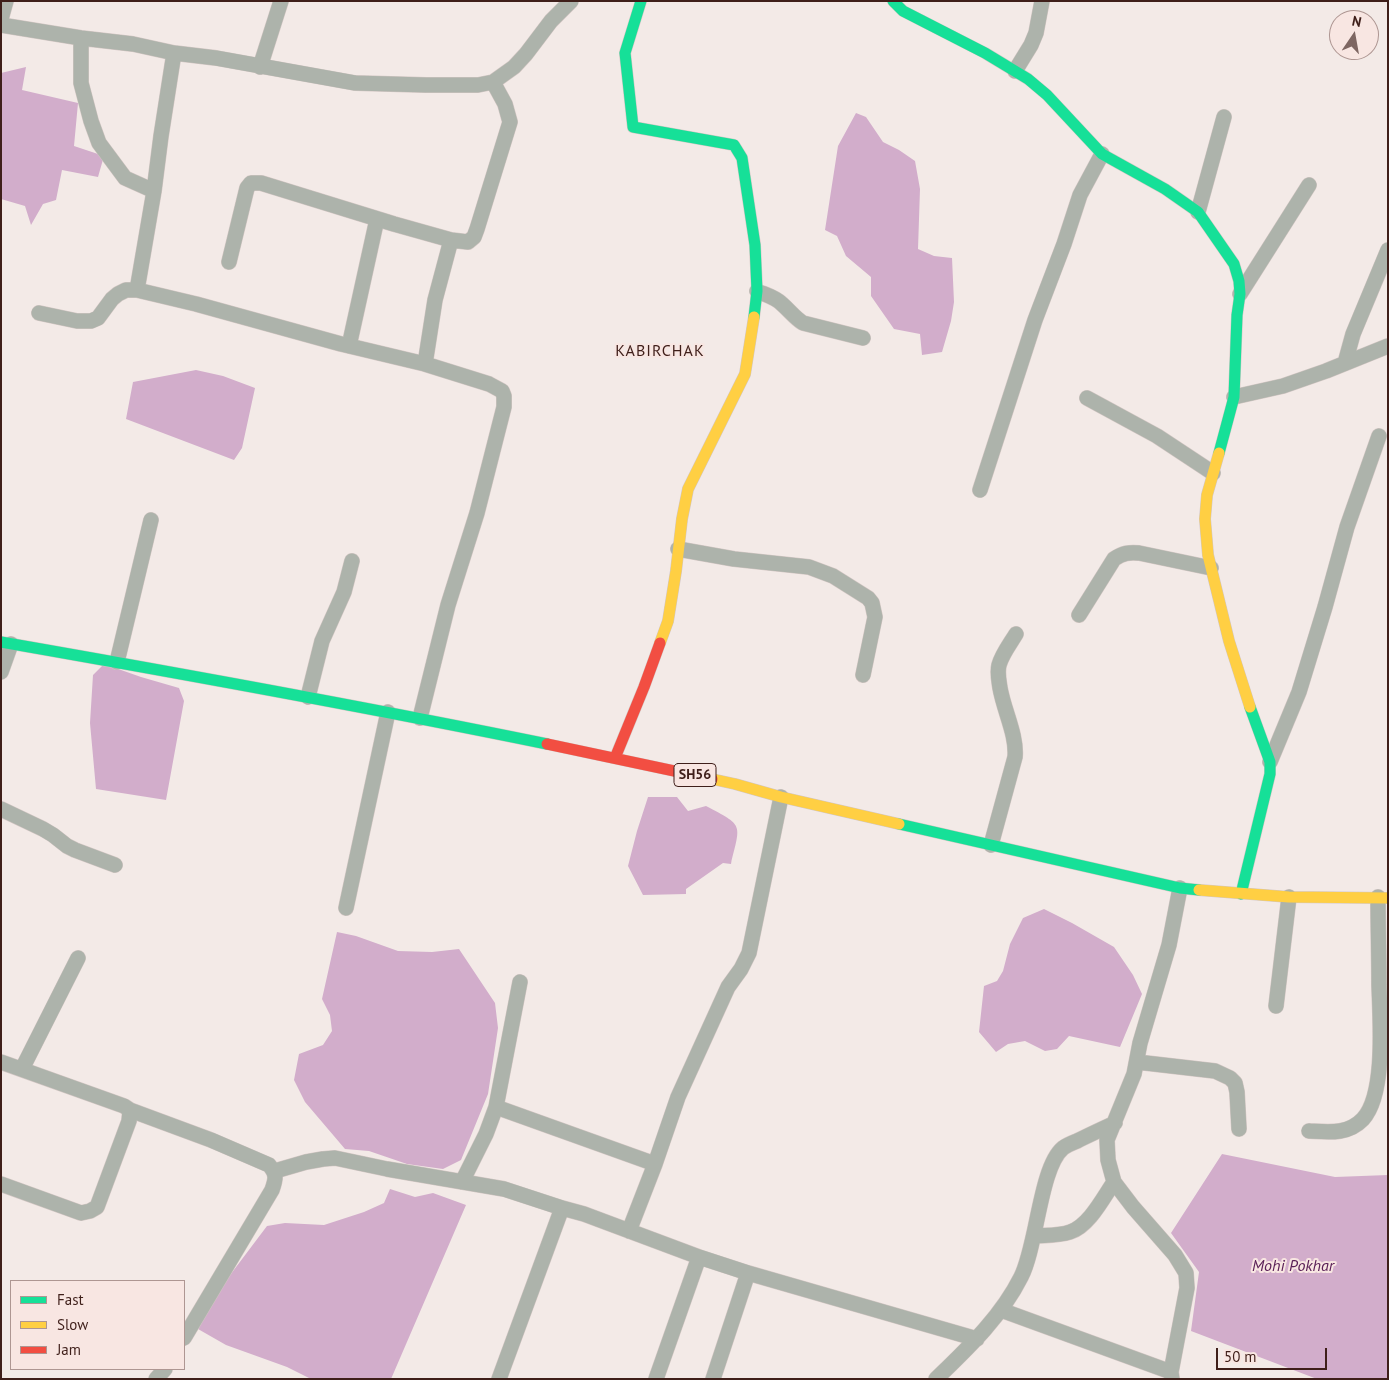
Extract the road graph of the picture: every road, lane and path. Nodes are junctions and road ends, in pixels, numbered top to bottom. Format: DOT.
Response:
graph roads {
  1 [pos="6,1"];
  2 [pos="281,1"];
  3 [pos="571,1"];
  4 [pos="641,1"];
  5 [pos="893,1"];
  6 [pos="1042,1"];
  7 [pos="1,19"];
  8 [pos="1,25"];
  9 [pos="81,38"];
  10 [pos="174,53"];
  11 [pos="260,67"];
  12 [pos="1015,71"];
  13 [pos="493,82"];
  14 [pos="1224,117"];
  15 [pos="1102,154"];
  16 [pos="1308,185"];
  17 [pos="154,191"];
  18 [pos="1198,212"];
  19 [pos="377,219"];
  20 [pos="451,240"];
  21 [pos="1388,250"];
  22 [pos="229,262"];
  23 [pos="137,290"];
  24 [pos="756,291"];
  25 [pos="1240,294"];
  26 [pos="39,313"];
  27 [pos="863,338"];
  28 [pos="349,346"];
  29 [pos="1388,346"];
  30 [pos="1345,363"];
  31 [pos="425,364"];
  32 [pos="1234,396"];
  33 [pos="1087,398"];
  34 [pos="1379,436"];
  35 [pos="1213,474"];
  36 [pos="980,490"];
  37 [pos="151,520"];
  38 [pos="678,549"];
  39 [pos="352,562"];
  40 [pos="1211,568"];
  41 [pos="1079,615"];
  42 [pos="1016,634"];
  43 [pos="6,643"];
  44 [pos="117,662"];
  45 [pos="1,672"];
  46 [pos="863,675"];
  47 [pos="308,697"];
  48 [pos="388,712"];
  49 [pos="420,718"];
  50 [pos="615,758"];
  51 [pos="1270,762"];
  52 [pos="781,797"];
  53 [pos="1,809"];
  54 [pos="991,845"];
  55 [pos="115,865"];
  56 [pos="1180,888"];
  57 [pos="1241,894"];
  58 [pos="1289,896"];
  59 [pos="1383,898"];
  60 [pos="346,908"];
  61 [pos="78,958"];
  62 [pos="520,982"];
  63 [pos="1276,1006"];
  64 [pos="1,1062"];
  65 [pos="1137,1062"];
  66 [pos="22,1069"];
  67 [pos="496,1107"];
  68 [pos="130,1110"];
  69 [pos="1115,1123"];
  70 [pos="1240,1128"];
  71 [pos="1309,1131"];
  72 [pos="654,1164"];
  73 [pos="275,1171"];
  74 [pos="462,1182"];
  75 [pos="1114,1182"];
  76 [pos="1,1184"];
  77 [pos="562,1208"];
  78 [pos="629,1232"];
  79 [pos="1034,1236"];
  80 [pos="699,1257"];
  81 [pos="748,1273"];
  82 [pos="1001,1310"];
  83 [pos="185,1336"];
  84 [pos="977,1339"];
  85 [pos="1172,1375"];
  86 [pos="499,1379"];
  87 [pos="656,1379"];
  88 [pos="713,1379"];
  89 [pos="936,1379"];
  1 -- 7 [label="street"];
  2 -- 11 [label="street"];
  3 -- 13 [label="street"];
  4 -- 24 [label="street"];
  5 -- 12 [label="street"];
  6 -- 12 [label="street"];
  8 -- 9 [label="street"];
  9 -- 10 [label="street"];
  9 -- 17 [label="street"];
  10 -- 11 [label="street"];
  10 -- 17 [label="street"];
  11 -- 13 [label="street"];
  12 -- 15 [label="street"];
  13 -- 20 [label="street"];
  14 -- 18 [label="street"];
  15 -- 18 [label="street"];
  15 -- 36 [label="street"];
  16 -- 25 [label="street"];
  17 -- 23 [label="street"];
  18 -- 25 [label="street"];
  19 -- 20 [label="street"];
  19 -- 22 [label="street"];
  19 -- 28 [label="street"];
  20 -- 31 [label="street"];
  21 -- 30 [label="street"];
  23 -- 26 [label="street"];
  23 -- 28 [label="street"];
  24 -- 27 [label="street"];
  24 -- 38 [label="street"];
  25 -- 32 [label="street"];
  28 -- 31 [label="street"];
  29 -- 30 [label="street"];
  30 -- 32 [label="street"];
  31 -- 49 [label="street"];
  32 -- 35 [label="street"];
  33 -- 35 [label="street"];
  34 -- 51 [label="street"];
  35 -- 40 [label="street"];
  37 -- 44 [label="street"];
  38 -- 46 [label="street"];
  38 -- 50 [label="street"];
  39 -- 47 [label="street"];
  40 -- 41 [label="street"];
  40 -- 51 [label="street"];
  42 -- 54 [label="street"];
  43 -- 44 [label="street, SH56"];
  43 -- 45 [label="street"];
  44 -- 47 [label="street, SH56"];
  47 -- 48 [label="street, SH56"];
  48 -- 49 [label="street, SH56"];
  48 -- 60 [label="street"];
  49 -- 50 [label="street, SH56"];
  50 -- 52 [label="street, SH56"];
  51 -- 57 [label="street"];
  52 -- 54 [label="street, SH56"];
  52 -- 72 [label="street"];
  53 -- 55 [label="street"];
  54 -- 56 [label="street, SH56"];
  56 -- 57 [label="street, SH56"];
  56 -- 65 [label="street"];
  57 -- 58 [label="street, SH56"];
  58 -- 59 [label="street, SH56"];
  58 -- 63 [label="street"];
  59 -- 71 [label="street"];
  61 -- 66 [label="street"];
  62 -- 67 [label="street"];
  64 -- 66 [label="street"];
  65 -- 69 [label="street"];
  65 -- 70 [label="street"];
  66 -- 68 [label="street"];
  67 -- 72 [label="street"];
  67 -- 74 [label="street"];
  68 -- 73 [label="street"];
  68 -- 76 [label="street"];
  69 -- 75 [label="street"];
  69 -- 79 [label="street"];
  72 -- 78 [label="street"];
  73 -- 74 [label="street"];
  73 -- 83 [label="street"];
  74 -- 77 [label="street"];
  75 -- 79 [label="street"];
  75 -- 85 [label="street"];
  77 -- 78 [label="street"];
  77 -- 86 [label="street"];
  78 -- 80 [label="street"];
  79 -- 82 [label="street"];
  80 -- 81 [label="street"];
  80 -- 87 [label="street"];
  81 -- 84 [label="street"];
  81 -- 88 [label="street"];
  82 -- 84 [label="street"];
  82 -- 85 [label="street"];
  84 -- 89 [label="street"];
}
